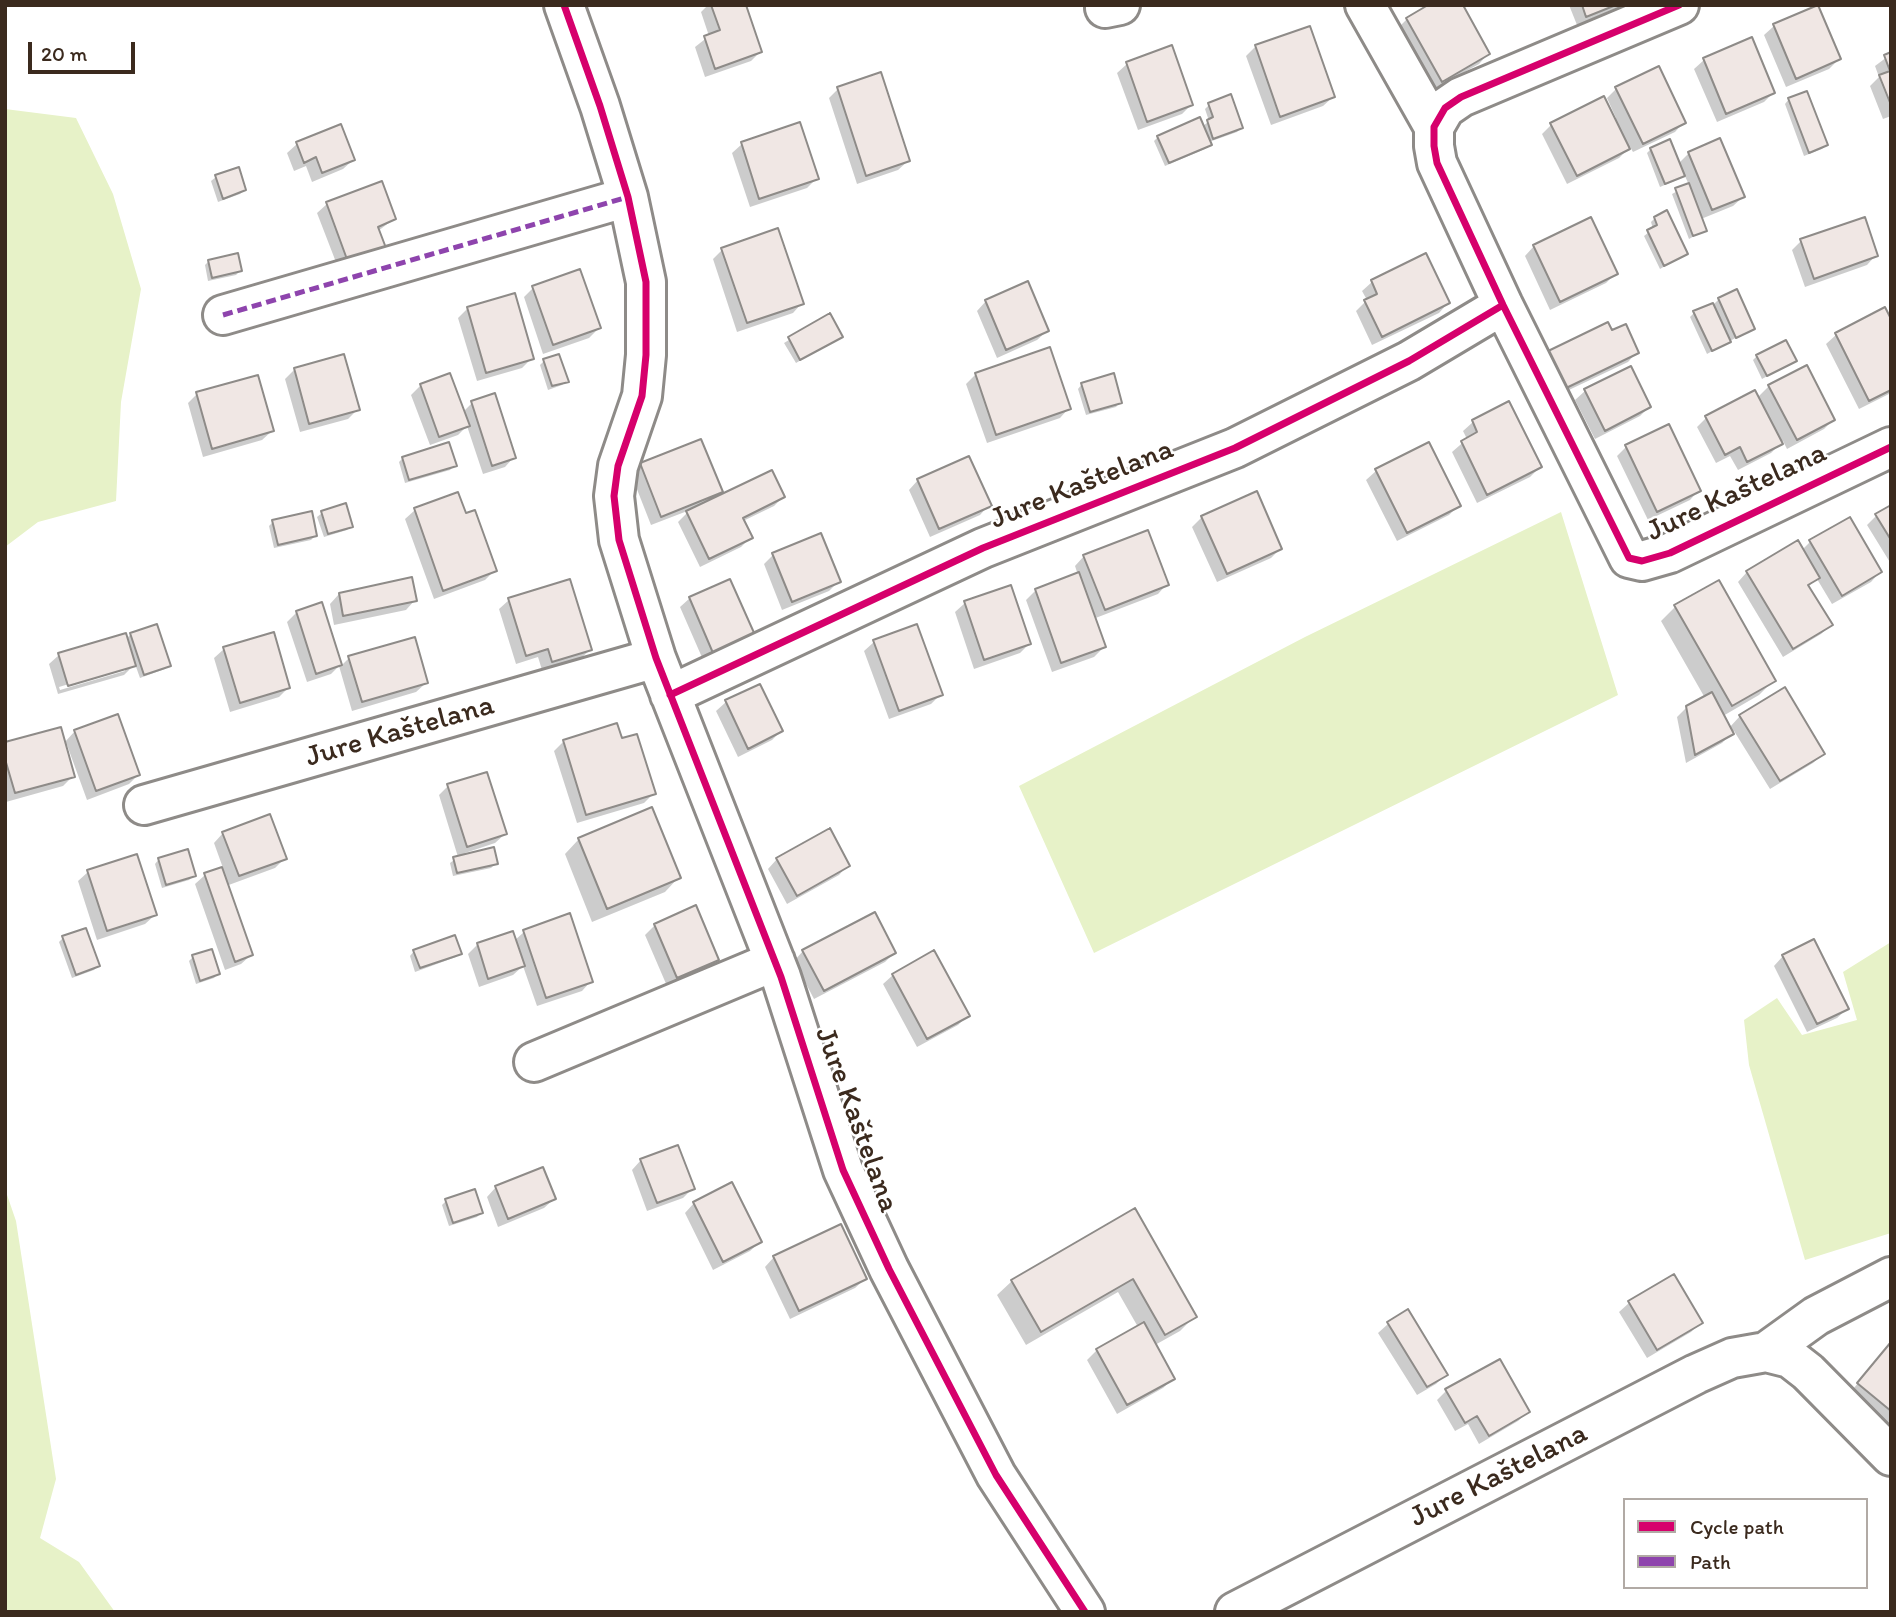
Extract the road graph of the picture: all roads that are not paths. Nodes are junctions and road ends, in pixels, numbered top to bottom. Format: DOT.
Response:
graph roads {
  1 [pos="564,5"];
  2 [pos="1365,5"];
  3 [pos="1679,5"];
  4 [pos="1434,127"];
  5 [pos="628,197"];
  6 [pos="1503,305"];
  7 [pos="223,315"];
  8 [pos="1891,447"];
  9 [pos="656,658"];
  10 [pos="670,695"];
  11 [pos="144,805"];
  12 [pos="775,961"];
  13 [pos="534,1062"];
  14 [pos="1891,1277"];
  15 [pos="1766,1352"];
  16 [pos="1891,1455"];
  17 [pos="1085,1612"];
  18 [pos="1235,1612"];
  1 -- 5 [label="street, Jure Kaštelana"];
  2 -- 4 [label="street"];
  3 -- 4 [label="street"];
  4 -- 6 [label="street, Jure Kaštelana"];
  5 -- 7 [label="street"];
  5 -- 9 [label="street, Jure Kaštelana"];
  6 -- 8 [label="street, Jure Kaštelana"];
  6 -- 10 [label="street, Jure Kaštelana"];
  9 -- 10 [label="street, Jure Kaštelana"];
  9 -- 11 [label="street, Jure Kaštelana"];
  10 -- 12 [label="street, Jure Kaštelana"];
  12 -- 13 [label="street"];
  12 -- 17 [label="street, Jure Kaštelana"];
  14 -- 15 [label="street, Jure Kaštelana"];
  15 -- 16 [label="street"];
  15 -- 18 [label="street, Jure Kaštelana"];
}
